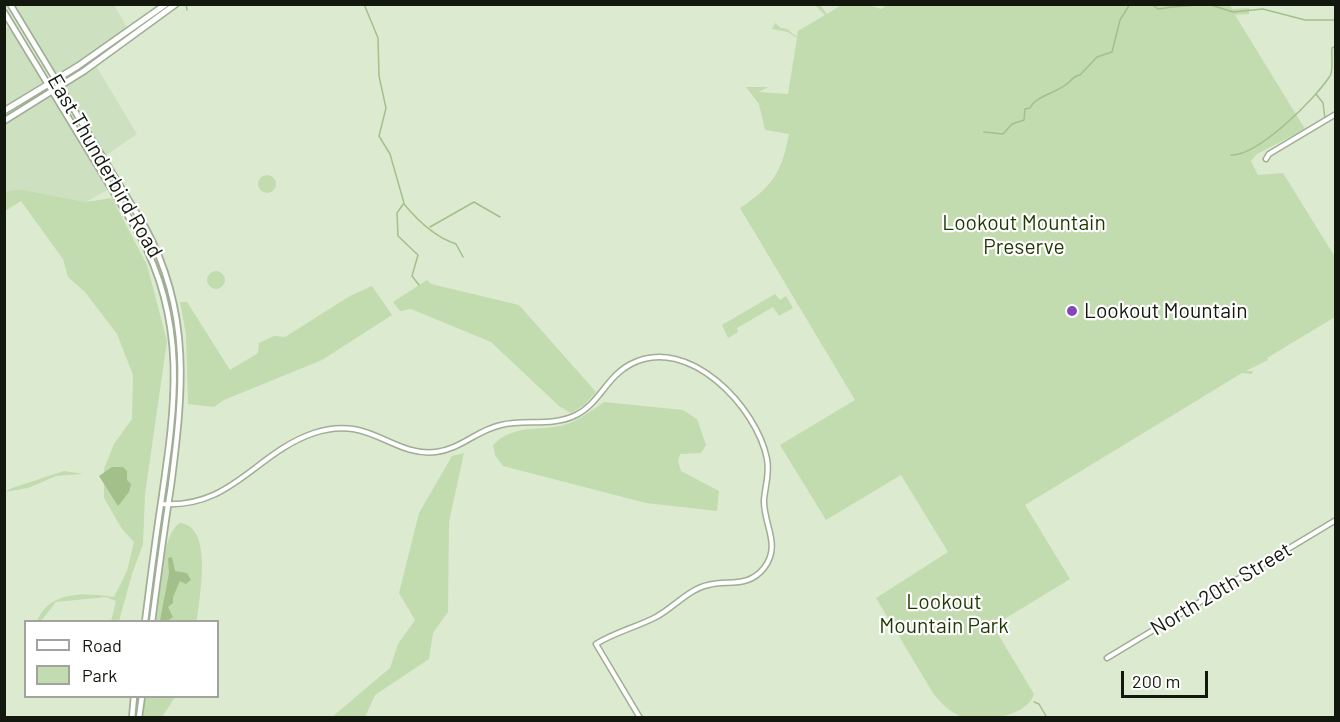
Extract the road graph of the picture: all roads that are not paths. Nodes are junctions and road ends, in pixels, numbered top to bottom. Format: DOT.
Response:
graph roads {
  1 [pos="10,4"];
  2 [pos="166,4"];
  3 [pos="176,4"];
  4 [pos="4,12"];
  5 [pos="56,80"];
  6 [pos="48,84"];
  7 [pos="60,86"];
  8 [pos="52,91"];
  9 [pos="63,109"];
  10 [pos="4,111"];
  11 [pos="1335,114"];
  12 [pos="4,121"];
  13 [pos="87,130"];
  14 [pos="77,132"];
  15 [pos="1266,159"];
  16 [pos="161,504"];
  17 [pos="168,505"];
  18 [pos="1335,520"];
  19 [pos="145,620"];
  20 [pos="152,620"];
  21 [pos="1107,658"];
  22 [pos="134,698"];
  23 [pos="142,698"];
  24 [pos="132,717"];
  25 [pos="139,717"];
  26 [pos="640,717"];
  1 -- 5 [label="main road, East Thunderbird Road"];
  2 -- 5 [label="main road"];
  3 -- 7 [label="main road"];
  4 -- 6 [label="main road, East Thunderbird Road"];
  5 -- 6 [label="main road"];
  5 -- 7 [label="main road, East Thunderbird Road"];
  6 -- 8 [label="main road, East Thunderbird Road"];
  6 -- 10 [label="main road"];
  7 -- 8 [label="main road"];
  7 -- 13 [label="main road, East Thunderbird Road"];
  8 -- 9 [label="main road, East Thunderbird Road"];
  8 -- 12 [label="main road"];
  9 -- 13 [label="main road"];
  9 -- 14 [label="main road, East Thunderbird Road"];
  11 -- 15 [label="street"];
  13 -- 14 [label="main road"];
  13 -- 17 [label="main road, East Thunderbird Road"];
  14 -- 16 [label="main road, East Thunderbird Road"];
  16 -- 17 [label="street"];
  16 -- 19 [label="main road, East Thunderbird Road"];
  17 -- 20 [label="main road, East Thunderbird Road"];
  17 -- 26 [label="street"];
  18 -- 21 [label="street, North 20th Street"];
  22 -- 24 [label="main road"];
  23 -- 25 [label="main road"];
}
